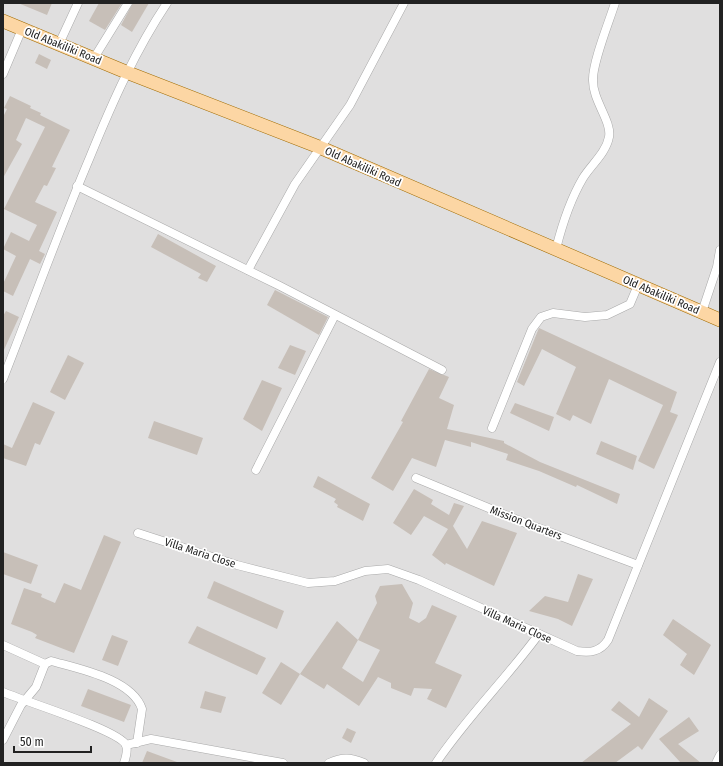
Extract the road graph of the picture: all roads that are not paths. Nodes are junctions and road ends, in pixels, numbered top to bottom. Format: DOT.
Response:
graph roads {
  1 [pos="78,3"];
  2 [pos="128,3"];
  3 [pos="167,3"];
  4 [pos="404,3"];
  5 [pos="615,3"];
  6 [pos="3,21"];
  7 [pos="22,29"];
  8 [pos="59,44"];
  9 [pos="94,58"];
  10 [pos="126,72"];
  11 [pos="3,74"];
  12 [pos="319,147"];
  13 [pos="77,186"];
  14 [pos="556,249"];
  15 [pos="720,250"];
  16 [pos="248,270"];
  17 [pos="638,285"];
  18 [pos="702,312"];
  19 [pos="335,315"];
  20 [pos="720,320"];
  21 [pos="720,362"];
  22 [pos="442,370"];
  23 [pos="3,379"];
  24 [pos="492,428"];
  25 [pos="256,470"];
  26 [pos="416,478"];
  27 [pos="138,533"];
  28 [pos="638,565"];
  29 [pos="539,634"];
  30 [pos="3,645"];
  31 [pos="45,664"];
  32 [pos="3,692"];
  33 [pos="24,701"];
  34 [pos="3,740"];
  35 [pos="137,743"];
  36 [pos="126,745"];
  37 [pos="720,755"];
  38 [pos="124,763"];
  39 [pos="283,763"];
  40 [pos="329,763"];
  41 [pos="364,763"];
  42 [pos="436,763"];
  43 [pos="716,763"];
  1 -- 8 [label="street"];
  2 -- 9 [label="street"];
  3 -- 10 [label="street"];
  4 -- 12 [label="street"];
  5 -- 14 [label="street"];
  6 -- 7 [label="main road, Old Abakiliki Road"];
  7 -- 8 [label="main road, Old Abakiliki Road"];
  7 -- 11 [label="street"];
  8 -- 9 [label="main road, Old Abakiliki Road"];
  9 -- 10 [label="main road, Old Abakiliki Road"];
  10 -- 12 [label="main road, Old Abakiliki Road"];
  10 -- 13 [label="street"];
  12 -- 14 [label="main road, Old Abakiliki Road"];
  12 -- 16 [label="street"];
  13 -- 16 [label="street"];
  13 -- 23 [label="street"];
  14 -- 17 [label="main road, Old Abakiliki Road"];
  15 -- 18 [label="street"];
  16 -- 19 [label="street"];
  17 -- 18 [label="main road, Old Abakiliki Road"];
  17 -- 24 [label="street"];
  18 -- 20 [label="main road, Old Abakiliki Road"];
  19 -- 22 [label="street"];
  19 -- 25 [label="street"];
  21 -- 28 [label="street, Villa Maria Close"];
  26 -- 28 [label="street, Mission Quarters"];
  27 -- 29 [label="street, Villa Maria Close"];
  28 -- 29 [label="street, Villa Maria Close"];
  29 -- 42 [label="street"];
  30 -- 31 [label="street"];
  31 -- 33 [label="street"];
  31 -- 35 [label="street"];
  32 -- 33 [label="street"];
  33 -- 34 [label="street"];
  33 -- 36 [label="street"];
  35 -- 36 [label="street"];
  35 -- 39 [label="street"];
  36 -- 38 [label="street"];
  37 -- 43 [label="street"];
  40 -- 41 [label="street"];
}
